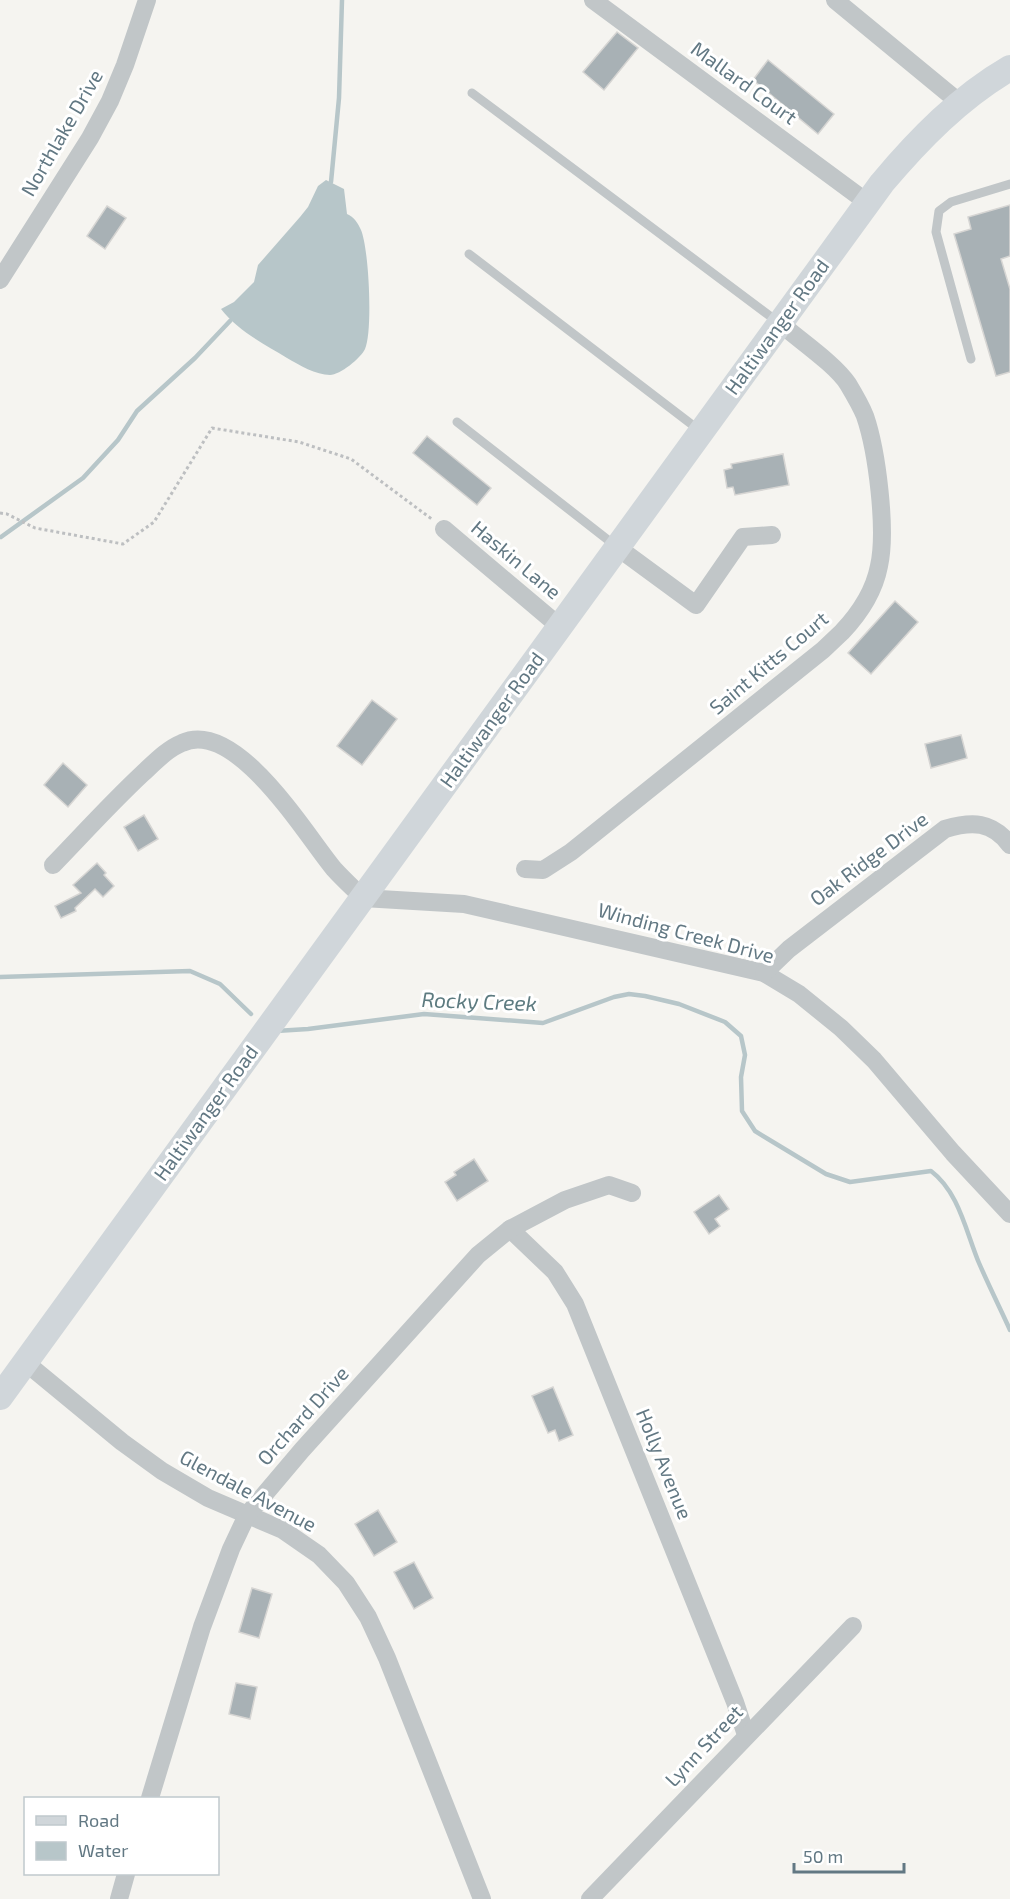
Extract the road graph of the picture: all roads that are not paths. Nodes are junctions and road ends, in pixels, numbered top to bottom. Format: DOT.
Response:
graph roads {
  1 [pos="147,0"];
  2 [pos="593,0"];
  3 [pos="835,0"];
  4 [pos="1010,68"];
  5 [pos="472,93"];
  6 [pos="960,103"];
  7 [pos="1010,184"];
  8 [pos="868,202"];
  9 [pos="469,254"];
  10 [pos="0,280"];
  11 [pos="780,323"];
  12 [pos="971,359"];
  13 [pos="457,422"];
  14 [pos="701,431"];
  15 [pos="444,529"];
  16 [pos="772,535"];
  17 [pos="616,547"];
  18 [pos="559,626"];
  19 [pos="1010,845"];
  20 [pos="53,865"];
  21 [pos="525,869"];
  22 [pos="363,898"];
  23 [pos="764,973"];
  24 [pos="632,1193"];
  25 [pos="1010,1214"];
  26 [pos="510,1228"];
  27 [pos="26,1362"];
  28 [pos="0,1397"];
  29 [pos="248,1515"];
  30 [pos="853,1626"];
  31 [pos="746,1735"];
  32 [pos="150,1797"];
  33 [pos="126,1875"];
  34 [pos="119,1899"];
  35 [pos="482,1899"];
  36 [pos="590,1899"];
  1 -- 10 [label="street, Northlake Drive"];
  2 -- 8 [label="street, Mallard Court"];
  3 -- 6 [label="street"];
  4 -- 6 [label="street, Haltiwanger Road"];
  5 -- 11 [label="lane"];
  6 -- 8 [label="street, Haltiwanger Road"];
  7 -- 12 [label="lane"];
  8 -- 11 [label="street, Haltiwanger Road"];
  9 -- 14 [label="lane"];
  11 -- 14 [label="street, Haltiwanger Road"];
  11 -- 21 [label="street, Saint Kitts Court"];
  13 -- 17 [label="lane"];
  14 -- 17 [label="street, Haltiwanger Road"];
  15 -- 18 [label="street, Haskin Lane"];
  16 -- 17 [label="street"];
  17 -- 18 [label="street, Haltiwanger Road"];
  18 -- 22 [label="street, Haltiwanger Road"];
  19 -- 23 [label="street, Oak Ridge Drive"];
  20 -- 22 [label="street"];
  22 -- 23 [label="street, Winding Creek Drive"];
  22 -- 27 [label="street, Haltiwanger Road"];
  23 -- 25 [label="street, Winding Creek Drive"];
  24 -- 26 [label="street, Orchard Drive"];
  26 -- 29 [label="street, Orchard Drive"];
  26 -- 31 [label="street, Holly Avenue"];
  27 -- 28 [label="street, Haltiwanger Road"];
  27 -- 29 [label="street, Glendale Avenue"];
  29 -- 32 [label="street, Orchard Drive"];
  29 -- 35 [label="street, Glendale Avenue"];
  30 -- 31 [label="street, Lynn Street"];
  31 -- 36 [label="street, Lynn Street"];
  33 -- 34 [label="street"];
}
